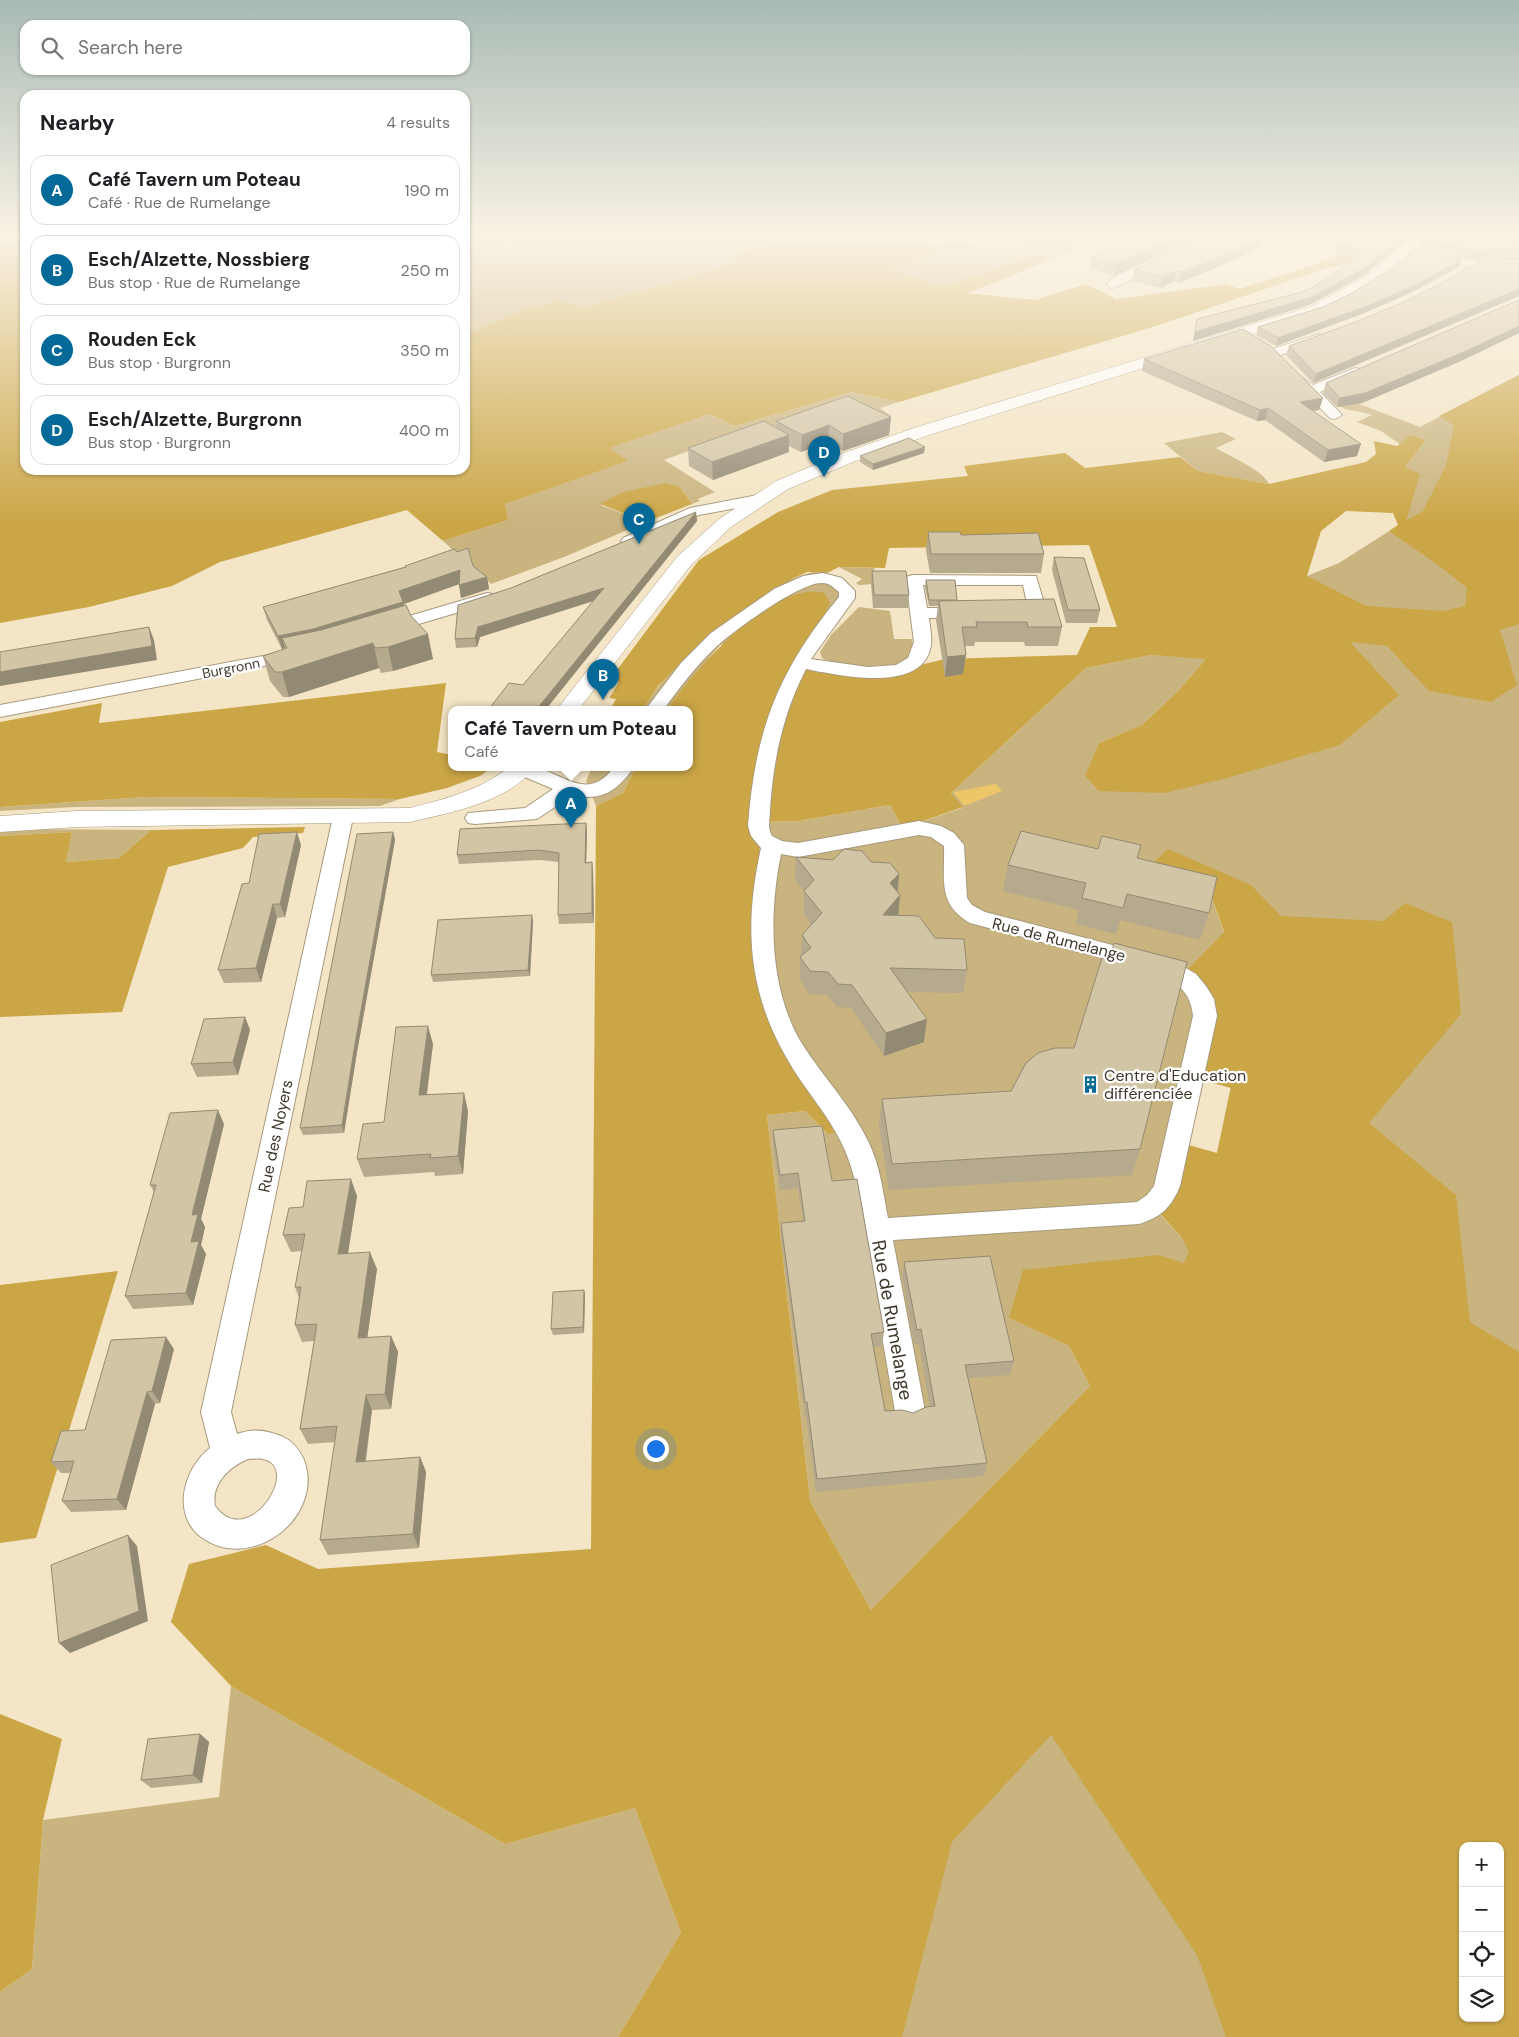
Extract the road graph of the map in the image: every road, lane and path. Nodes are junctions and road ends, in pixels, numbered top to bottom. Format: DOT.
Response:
graph roads {
  1 [pos="1239,333"];
  2 [pos="1331,334"];
  3 [pos="1265,347"];
  4 [pos="1365,367"];
  5 [pos="1311,391"];
  6 [pos="1336,415"];
  7 [pos="758,500"];
  8 [pos="723,516"];
  9 [pos="617,546"];
  10 [pos="506,592"];
  11 [pos="918,612"];
  12 [pos="368,635"];
  13 [pos="312,651"];
  14 [pos="800,663"];
  15 [pos="570,706"];
  16 [pos="657,706"];
  17 [pos="0,711"];
  18 [pos="518,771"];
  19 [pos="529,771"];
  20 [pos="621,771"];
  21 [pos="569,788"];
  22 [pos="343,817"];
  23 [pos="475,818"];
  24 [pos="0,824"];
  25 [pos="772,845"];
  26 [pos="877,1230"];
  27 [pos="910,1411"];
  28 [pos="227,1454"];
  1 -- 3 [label="street"];
  1 -- 7 [label="main road"];
  2 -- 3 [label="street"];
  3 -- 5 [label="street"];
  4 -- 5 [label="street"];
  5 -- 6 [label="street"];
  7 -- 8 [label="main road"];
  7 -- 8 [label="street"];
  8 -- 9 [label="street"];
  8 -- 15 [label="main road"];
  10 -- 12 [label="street"];
  11 -- 11 [label="street"];
  11 -- 14 [label="street"];
  13 -- 17 [label="street, Burgronn"];
  14 -- 16 [label="street"];
  14 -- 25 [label="street"];
  18 -- 22 [label="main road"];
  19 -- 21 [label="street"];
  20 -- 21 [label="street"];
  21 -- 23 [label="street"];
  22 -- 24 [label="main road"];
  22 -- 28 [label="street, Rue des Noyers"];
  25 -- 26 [label="street, Rue de Rumelange"];
  25 -- 26 [label="street, Rue de Rumelange"];
  26 -- 27 [label="street, Rue de Rumelange"];
}
